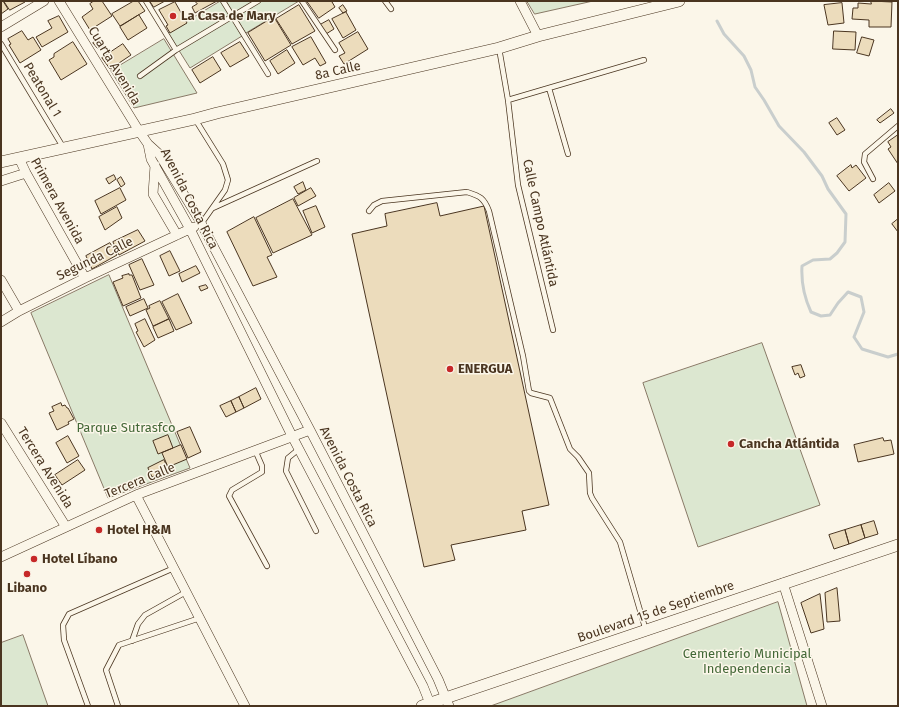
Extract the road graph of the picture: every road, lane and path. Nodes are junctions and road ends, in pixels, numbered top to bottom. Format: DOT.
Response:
graph roads {
  1 [pos="44,1"];
  2 [pos="59,1"];
  3 [pos="146,1"];
  4 [pos="223,1"];
  5 [pos="258,1"];
  6 [pos="302,1"];
  7 [pos="385,1"];
  8 [pos="520,1"];
  9 [pos="679,1"];
  10 [pos="390,9"];
  11 [pos="232,16"];
  12 [pos="1,27"];
  13 [pos="538,36"];
  14 [pos="1,44"];
  15 [pos="499,48"];
  16 [pos="176,50"];
  17 [pos="335,50"];
  18 [pos="644,60"];
  19 [pos="268,74"];
  20 [pos="140,76"];
  21 [pos="549,88"];
  22 [pos="508,100"];
  23 [pos="195,119"];
  24 [pos="898,126"];
  25 [pos="139,131"];
  26 [pos="148,144"];
  27 [pos="63,148"];
  28 [pos="568,154"];
  29 [pos="19,158"];
  30 [pos="317,161"];
  31 [pos="1,162"];
  32 [pos="155,165"];
  33 [pos="26,173"];
  34 [pos="873,179"];
  35 [pos="1,181"];
  36 [pos="211,208"];
  37 [pos="369,211"];
  38 [pos="201,224"];
  39 [pos="190,229"];
  40 [pos="177,235"];
  41 [pos="85,278"];
  42 [pos="1,280"];
  43 [pos="19,311"];
  44 [pos="1,322"];
  45 [pos="553,330"];
  46 [pos="1,423"];
  47 [pos="310,430"];
  48 [pos="292,436"];
  49 [pos="299,449"];
  50 [pos="255,450"];
  51 [pos="136,494"];
  52 [pos="66,527"];
  53 [pos="316,531"];
  54 [pos="898,545"];
  55 [pos="1,558"];
  56 [pos="267,566"];
  57 [pos="174,568"];
  58 [pos="783,583"];
  59 [pos="186,592"];
  60 [pos="200,618"];
  61 [pos="646,631"];
  62 [pos="132,641"];
  63 [pos="448,702"];
  64 [pos="428,705"];
  65 [pos="88,706"];
  66 [pos="118,706"];
  67 [pos="244,706"];
  68 [pos="822,706"];
  1 -- 12 [label="street"];
  2 -- 25 [label="street, Cuarta Avenida"];
  3 -- 16 [label="lane"];
  4 -- 11 [label="lane"];
  5 -- 11 [label="lane"];
  6 -- 17 [label="lane"];
  7 -- 10 [label="lane"];
  8 -- 13 [label="street"];
  9 -- 13 [label="street, 8a Calle"];
  11 -- 16 [label="lane"];
  11 -- 19 [label="lane"];
  13 -- 15 [label="street, 8a Calle"];
  14 -- 27 [label="lane, Peatonal 1"];
  15 -- 22 [label="lane, Calle Campo Atlántida"];
  15 -- 23 [label="street, 8a Calle"];
  16 -- 20 [label="lane"];
  18 -- 21 [label="lane"];
  21 -- 22 [label="lane"];
  21 -- 28 [label="lane"];
  22 -- 45 [label="lane, Calle Campo Atlántida"];
  23 -- 25 [label="street, 8a Calle"];
  23 -- 36 [label="lane"];
  24 -- 34 [label="lane"];
  25 -- 26 [label="street, Cuarta Avenida"];
  25 -- 27 [label="street, 8a Calle"];
  26 -- 32 [label="street, Avenida Costa Rica"];
  26 -- 38 [label="street, Avenida Costa Rica"];
  27 -- 29 [label="street, 8a Calle"];
  29 -- 31 [label="street, 8a Calle"];
  29 -- 33 [label="street, Primera Avenida"];
  30 -- 36 [label="lane"];
  32 -- 39 [label="street, Avenida Costa Rica"];
  32 -- 40 [label="street"];
  33 -- 35 [label="street"];
  33 -- 41 [label="street, Primera Avenida"];
  36 -- 38 [label="lane"];
  37 -- 61 [label="lane"];
  38 -- 39 [label="street, Segunda Calle"];
  38 -- 47 [label="street, Avenida Costa Rica"];
  39 -- 40 [label="street, Segunda Calle"];
  39 -- 48 [label="street, Avenida Costa Rica"];
  40 -- 41 [label="street, Segunda Calle"];
  41 -- 43 [label="street, Segunda Calle"];
  42 -- 43 [label="street"];
  43 -- 44 [label="street, Segunda Calle"];
  46 -- 52 [label="street, Tercera Avenida"];
  47 -- 48 [label="street, Tercera Calle"];
  47 -- 63 [label="street, Avenida Costa Rica"];
  48 -- 49 [label="street, Avenida Costa Rica"];
  48 -- 50 [label="street, Tercera Calle"];
  49 -- 53 [label="lane"];
  49 -- 64 [label="street, Avenida Costa Rica"];
  50 -- 51 [label="street, Tercera Calle"];
  50 -- 56 [label="lane"];
  51 -- 52 [label="street, Tercera Calle"];
  51 -- 57 [label="street"];
  52 -- 55 [label="street, Tercera Calle"];
  54 -- 58 [label="street, Boulevard 15 de Septiembre"];
  57 -- 59 [label="street"];
  57 -- 65 [label="lane"];
  58 -- 61 [label="street, Boulevard 15 de Septiembre"];
  58 -- 68 [label="street"];
  59 -- 60 [label="street"];
  59 -- 62 [label="lane"];
  60 -- 62 [label="lane"];
  60 -- 67 [label="street"];
  61 -- 63 [label="street, Boulevard 15 de Septiembre"];
  62 -- 66 [label="lane"];
  63 -- 64 [label="street, Boulevard 15 de Septiembre"];
}
